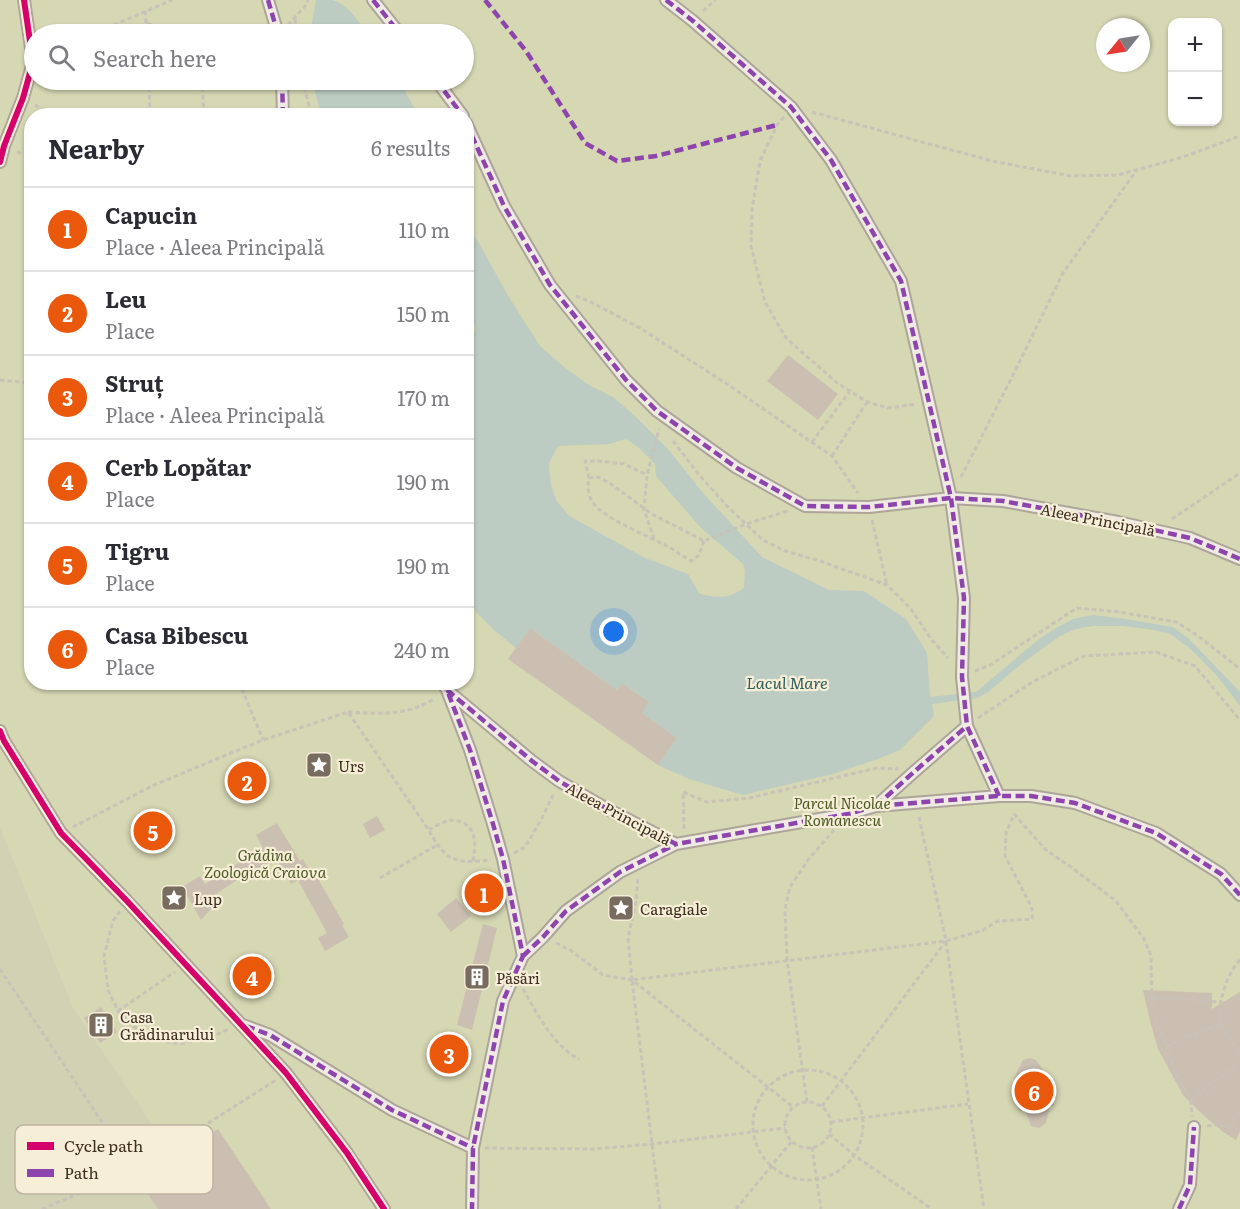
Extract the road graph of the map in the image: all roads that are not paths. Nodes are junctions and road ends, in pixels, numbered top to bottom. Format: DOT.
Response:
graph roads {
  1 [pos="24,0"];
  2 [pos="268,0"];
  3 [pos="373,0"];
  4 [pos="666,0"];
  5 [pos="27,24"];
  6 [pos="275,24"];
  7 [pos="392,24"];
  8 [pos="25,90"];
  9 [pos="283,90"];
  10 [pos="444,90"];
  11 [pos="284,108"];
  12 [pos="457,108"];
  13 [pos="474,140"];
  14 [pos="0,162"];
  15 [pos="951,498"];
  16 [pos="1240,559"];
  17 [pos="447,690"];
  18 [pos="450,690"];
  19 [pos="967,726"];
  20 [pos="0,731"];
  21 [pos="999,796"];
  22 [pos="876,806"];
  23 [pos="680,843"];
  24 [pos="1240,895"];
  25 [pos="523,956"];
  26 [pos="242,1024"];
  27 [pos="1194,1127"];
  28 [pos="473,1148"];
  29 [pos="384,1209"];
  30 [pos="472,1209"];
  31 [pos="1179,1209"];
  1 -- 5 [label="street"];
  2 -- 6 [label="street"];
  3 -- 7 [label="street"];
  4 -- 15 [label="street"];
  8 -- 14 [label="street"];
  9 -- 11 [label="street"];
  10 -- 12 [label="street"];
  13 -- 15 [label="street, Aleea Principală"];
  15 -- 16 [label="street, Aleea Principală"];
  15 -- 19 [label="street"];
  17 -- 25 [label="street"];
  18 -- 23 [label="street, Aleea Principală"];
  19 -- 21 [label="street"];
  19 -- 22 [label="street"];
  20 -- 26 [label="street"];
  21 -- 22 [label="street, Aleea Principală"];
  21 -- 24 [label="street, Aleea Principală"];
  22 -- 23 [label="street, Aleea Principală"];
  23 -- 25 [label="street"];
  25 -- 28 [label="street"];
  26 -- 28 [label="street"];
  26 -- 29 [label="street"];
  27 -- 31 [label="street"];
  28 -- 30 [label="street"];
}
